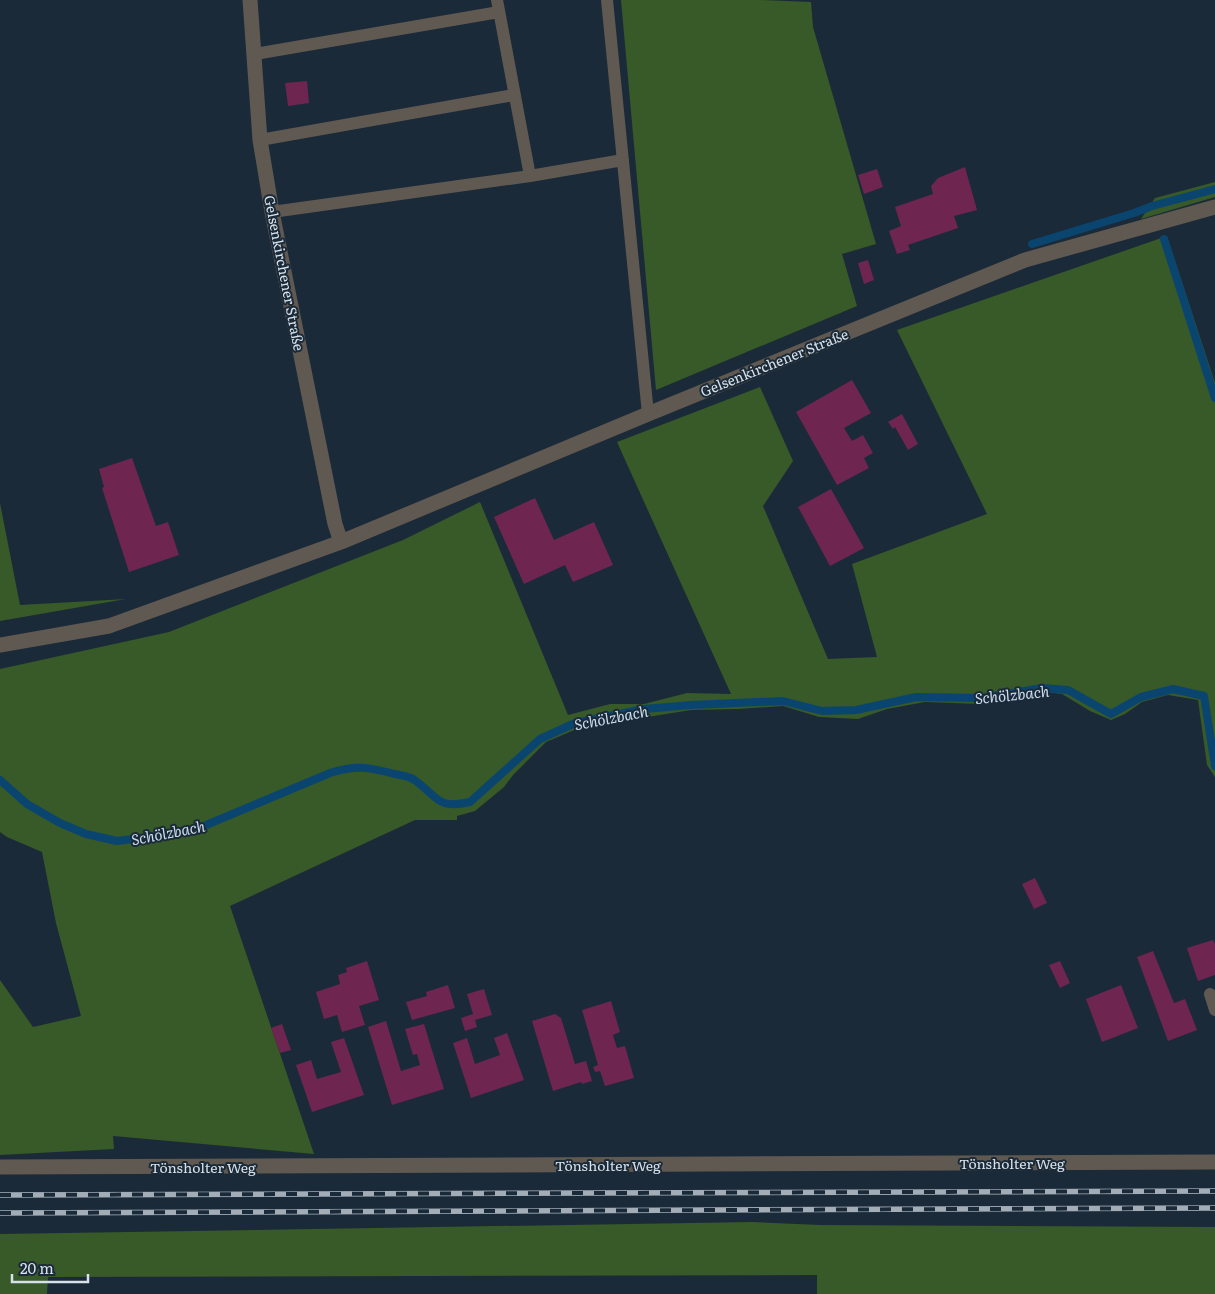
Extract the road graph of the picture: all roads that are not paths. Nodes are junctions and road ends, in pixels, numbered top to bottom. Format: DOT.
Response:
graph roads {
  1 [pos="250,0"];
  2 [pos="607,0"];
  3 [pos="498,6"];
  4 [pos="255,54"];
  5 [pos="514,95"];
  6 [pos="260,140"];
  7 [pos="623,160"];
  8 [pos="530,176"];
  9 [pos="1215,207"];
  10 [pos="272,212"];
  11 [pos="648,414"];
  12 [pos="341,542"];
  13 [pos="0,645"];
  14 [pos="1210,994"];
  15 [pos="1215,1010"];
  16 [pos="1215,1162"];
  17 [pos="0,1168"];
  1 -- 4 [label="street, Gelsenkirchener Straße"];
  2 -- 7 [label="lane"];
  3 -- 4 [label="lane"];
  3 -- 5 [label="lane"];
  4 -- 6 [label="street, Gelsenkirchener Straße"];
  5 -- 6 [label="lane"];
  5 -- 8 [label="lane"];
  6 -- 10 [label="street, Gelsenkirchener Straße"];
  7 -- 8 [label="lane"];
  7 -- 11 [label="lane"];
  8 -- 10 [label="lane"];
  9 -- 11 [label="street, Gelsenkirchener Straße"];
  10 -- 12 [label="street, Gelsenkirchener Straße"];
  11 -- 12 [label="street, Gelsenkirchener Straße"];
  12 -- 13 [label="street, Gelsenkirchener Straße"];
  14 -- 15 [label="lane"];
  16 -- 17 [label="street, Tönsholter Weg"];
}
